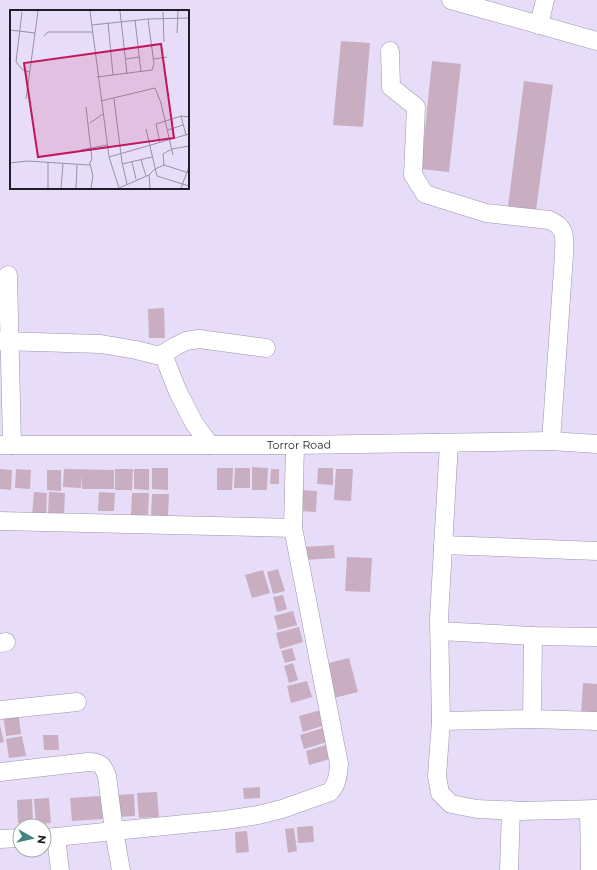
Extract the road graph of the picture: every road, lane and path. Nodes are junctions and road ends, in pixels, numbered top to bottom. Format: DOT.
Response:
graph roads {
  1 [pos="451,0"];
  2 [pos="545,0"];
  3 [pos="539,25"];
  4 [pos="597,41"];
  5 [pos="390,51"];
  6 [pos="8,275"];
  7 [pos="5,341"];
  8 [pos="266,348"];
  9 [pos="163,354"];
  10 [pos="551,441"];
  11 [pos="449,443"];
  12 [pos="597,444"];
  13 [pos="6,445"];
  14 [pos="210,445"];
  15 [pos="295,445"];
  16 [pos="0,521"];
  17 [pos="293,528"];
  18 [pos="443,545"];
  19 [pos="597,550"];
  20 [pos="439,631"];
  21 [pos="533,636"];
  22 [pos="597,637"];
  23 [pos="77,702"];
  24 [pos="0,710"];
  25 [pos="532,719"];
  26 [pos="441,721"];
  27 [pos="597,721"];
  28 [pos="0,772"];
  29 [pos="511,810"];
  30 [pos="593,810"];
  31 [pos="114,831"];
  32 [pos="12,838"];
  33 [pos="52,838"];
  34 [pos="0,839"];
  35 [pos="52,844"];
  36 [pos="60,870"];
  37 [pos="121,870"];
  38 [pos="509,870"];
  39 [pos="590,870"];
  1 -- 3 [label="street"];
  2 -- 3 [label="street"];
  3 -- 4 [label="street"];
  5 -- 10 [label="street"];
  6 -- 7 [label="street"];
  7 -- 9 [label="street"];
  7 -- 13 [label="street"];
  8 -- 9 [label="street"];
  9 -- 14 [label="street"];
  10 -- 11 [label="street, Torror Road"];
  10 -- 12 [label="street, Torror Road"];
  11 -- 15 [label="street, Torror Road"];
  11 -- 18 [label="street"];
  13 -- 14 [label="street, Torror Road"];
  14 -- 15 [label="street, Torror Road"];
  15 -- 17 [label="street"];
  16 -- 17 [label="street"];
  17 -- 31 [label="street"];
  18 -- 19 [label="street"];
  18 -- 20 [label="street"];
  20 -- 21 [label="street"];
  20 -- 26 [label="street"];
  21 -- 22 [label="street"];
  21 -- 25 [label="street"];
  23 -- 24 [label="street"];
  25 -- 26 [label="street"];
  25 -- 27 [label="street"];
  26 -- 29 [label="street"];
  28 -- 31 [label="street"];
  29 -- 30 [label="street"];
  29 -- 38 [label="street"];
  30 -- 39 [label="street"];
  31 -- 33 [label="street"];
  31 -- 37 [label="street"];
  32 -- 34 [label="street"];
  35 -- 36 [label="street"];
}
